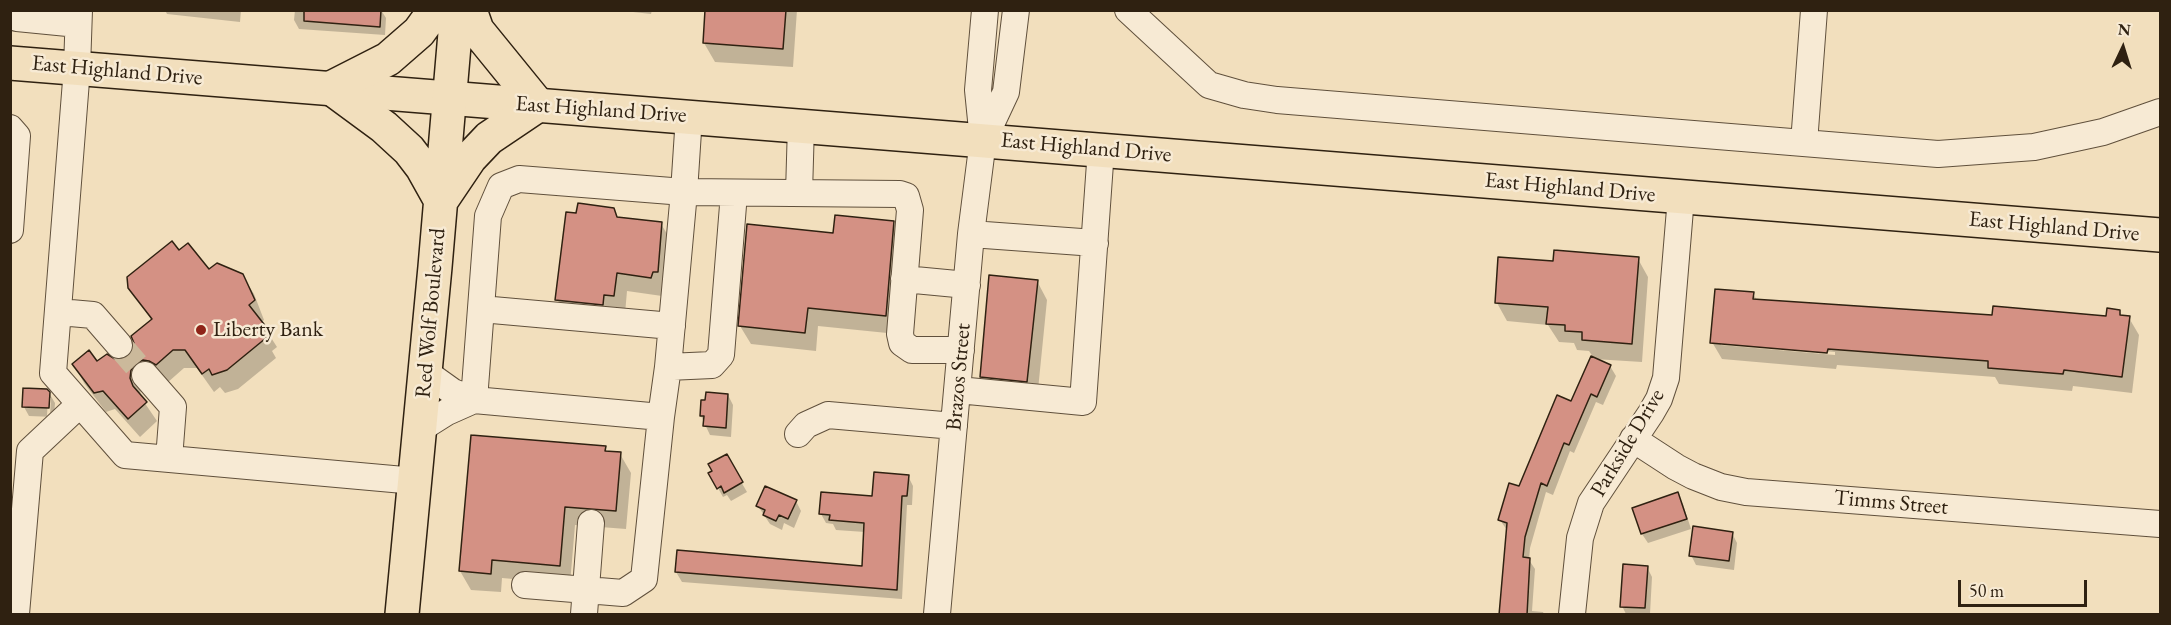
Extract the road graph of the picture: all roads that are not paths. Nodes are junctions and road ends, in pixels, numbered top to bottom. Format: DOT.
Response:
graph roads {
  1 [pos="11,10"];
  2 [pos="435,10"];
  3 [pos="457,10"];
  4 [pos="470,10"];
  5 [pos="985,10"];
  6 [pos="1016,10"];
  7 [pos="1128,10"];
  8 [pos="1814,10"];
  9 [pos="79,17"];
  10 [pos="10,63"];
  11 [pos="77,68"];
  12 [pos="331,88"];
  13 [pos="449,98"];
  14 [pos="538,105"];
  15 [pos="2160,112"];
  16 [pos="689,116"];
  17 [pos="801,125"];
  18 [pos="10,128"];
  19 [pos="983,140"];
  20 [pos="1804,143"];
  21 [pos="1101,149"];
  22 [pos="684,192"];
  23 [pos="734,193"];
  24 [pos="799,193"];
  25 [pos="1681,197"];
  26 [pos="441,201"];
  27 [pos="10,230"];
  28 [pos="971,234"];
  29 [pos="2160,236"];
  30 [pos="1095,243"];
  31 [pos="904,279"];
  32 [pos="968,285"];
  33 [pos="481,309"];
  34 [pos="58,312"];
  35 [pos="672,326"];
  36 [pos="119,345"];
  37 [pos="961,350"];
  38 [pos="668,367"];
  39 [pos="425,372"];
  40 [pos="145,375"];
  41 [pos="958,390"];
  42 [pos="474,400"];
  43 [pos="80,404"];
  44 [pos="661,417"];
  45 [pos="954,426"];
  46 [pos="420,429"];
  47 [pos="798,434"];
  48 [pos="1633,439"];
  49 [pos="169,459"];
  50 [pos="415,481"];
  51 [pos="591,523"];
  52 [pos="2160,524"];
  53 [pos="525,585"];
  54 [pos="585,602"];
  55 [pos="16,615"];
  56 [pos="402,615"];
  57 [pos="937,615"];
  58 [pos="1572,615"];
  1 -- 9 [label="street"];
  2 -- 12 [label="main road"];
  3 -- 13 [label="main road, Red Wolf Boulevard"];
  4 -- 14 [label="main road"];
  5 -- 19 [label="street"];
  6 -- 19 [label="street"];
  7 -- 20 [label="street"];
  8 -- 20 [label="street"];
  9 -- 11 [label="street"];
  10 -- 11 [label="main road, East Highland Drive"];
  11 -- 12 [label="main road, East Highland Drive"];
  11 -- 34 [label="street"];
  12 -- 13 [label="main road, East Highland Drive"];
  12 -- 26 [label="main road"];
  13 -- 14 [label="main road, East Highland Drive"];
  13 -- 26 [label="main road, Red Wolf Boulevard"];
  14 -- 16 [label="main road, East Highland Drive"];
  14 -- 26 [label="main road"];
  15 -- 20 [label="street"];
  16 -- 17 [label="main road, East Highland Drive"];
  16 -- 22 [label="street"];
  17 -- 19 [label="main road, East Highland Drive"];
  17 -- 24 [label="street"];
  18 -- 27 [label="street"];
  19 -- 21 [label="main road, East Highland Drive"];
  19 -- 28 [label="street, Brazos Street"];
  21 -- 25 [label="main road, East Highland Drive"];
  21 -- 30 [label="street"];
  22 -- 23 [label="street"];
  22 -- 33 [label="street"];
  22 -- 35 [label="street"];
  23 -- 24 [label="street"];
  23 -- 38 [label="street"];
  24 -- 31 [label="street"];
  25 -- 29 [label="main road, East Highland Drive"];
  25 -- 48 [label="street, Parkside Drive"];
  26 -- 39 [label="main road, Red Wolf Boulevard"];
  28 -- 30 [label="street"];
  28 -- 32 [label="street, Brazos Street"];
  30 -- 41 [label="street"];
  31 -- 32 [label="street"];
  31 -- 37 [label="street"];
  32 -- 37 [label="street, Brazos Street"];
  33 -- 35 [label="street"];
  33 -- 42 [label="street"];
  34 -- 36 [label="street"];
  34 -- 43 [label="street"];
  35 -- 38 [label="street"];
  37 -- 41 [label="street, Brazos Street"];
  38 -- 44 [label="street"];
  39 -- 42 [label="street"];
  39 -- 46 [label="main road, Red Wolf Boulevard"];
  40 -- 49 [label="street"];
  41 -- 45 [label="street, Brazos Street"];
  42 -- 44 [label="street"];
  42 -- 46 [label="street"];
  43 -- 49 [label="street"];
  43 -- 55 [label="street"];
  44 -- 54 [label="street"];
  45 -- 47 [label="street"];
  45 -- 57 [label="street, Brazos Street"];
  46 -- 50 [label="main road, Red Wolf Boulevard"];
  48 -- 52 [label="street, Timms Street"];
  48 -- 58 [label="street, Parkside Drive"];
  49 -- 50 [label="street"];
  50 -- 56 [label="main road, Red Wolf Boulevard"];
  51 -- 54 [label="street"];
  53 -- 54 [label="street"];
}
